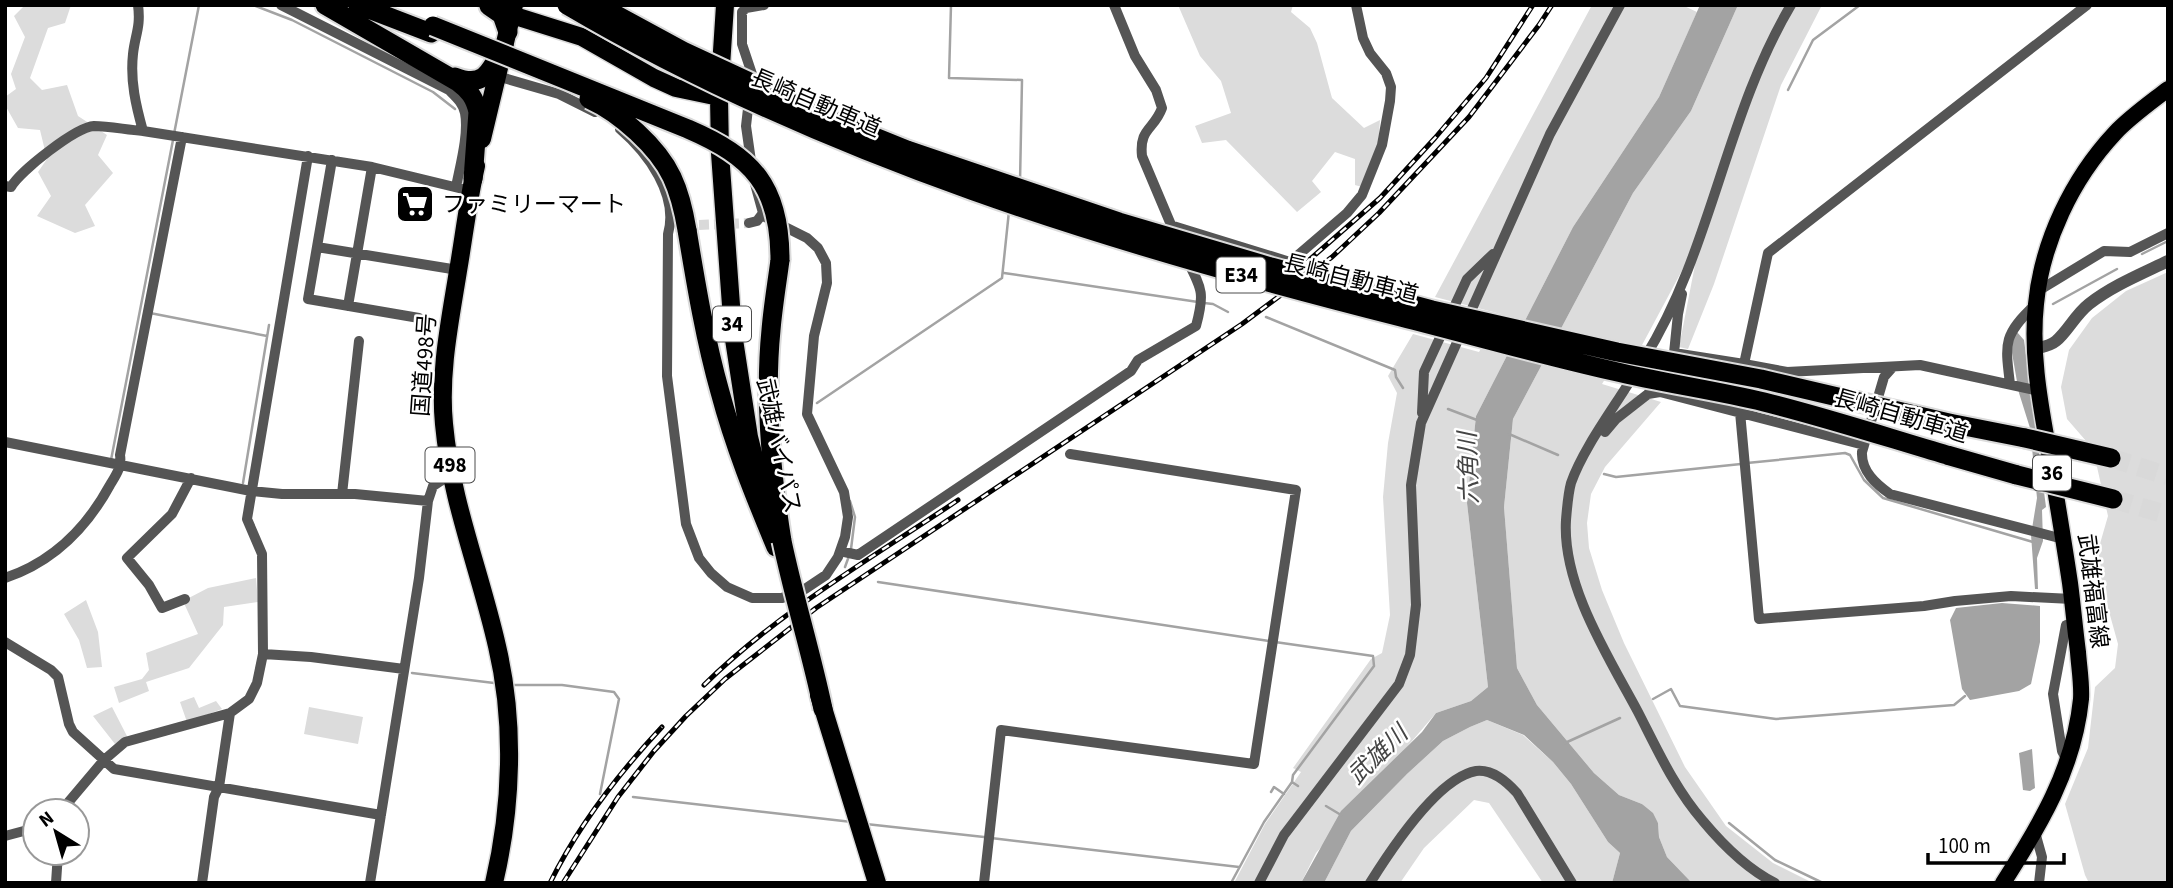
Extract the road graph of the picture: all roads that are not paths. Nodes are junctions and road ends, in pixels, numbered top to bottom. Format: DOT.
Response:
graph roads {
  1 [pos="138,5"];
  2 [pos="281,5"];
  3 [pos="325,5"];
  4 [pos="358,5"];
  5 [pos="383,5"];
  6 [pos="567,5"];
  7 [pos="598,5"];
  8 [pos="725,5"];
  9 [pos="764,5"];
  10 [pos="1114,5"];
  11 [pos="1356,5"];
  12 [pos="1620,5"];
  13 [pos="1791,5"];
  14 [pos="2087,5"];
  15 [pos="501,16"];
  16 [pos="432,29"];
  17 [pos="439,71"];
  18 [pos="497,76"];
  19 [pos="2168,89"];
  20 [pos="719,97"];
  21 [pos="143,131"];
  22 [pos="182,137"];
  23 [pos="308,156"];
  24 [pos="332,160"];
  25 [pos="372,167"];
  26 [pos="5,186"];
  27 [pos="467,186"];
  28 [pos="763,216"];
  29 [pos="749,223"];
  30 [pos="686,225"];
  31 [pos="1170,225"];
  32 [pos="2168,233"];
  33 [pos="317,247"];
  34 [pos="1497,250"];
  35 [pos="357,254"];
  36 [pos="2168,261"];
  37 [pos="1688,268"];
  38 [pos="458,270"];
  39 [pos="2037,298"];
  40 [pos="348,306"];
  41 [pos="419,318"];
  42 [pos="359,341"];
  43 [pos="2035,349"];
  44 [pos="1674,353"];
  45 [pos="1744,364"];
  46 [pos="1892,368"];
  47 [pos="2012,385"];
  48 [pos="2036,391"];
  49 [pos="1648,394"];
  50 [pos="1740,412"];
  51 [pos="1421,423"];
  52 [pos="5,442"];
  53 [pos="1864,445"];
  54 [pos="1070,454"];
  55 [pos="1583,458"];
  56 [pos="2111,458"];
  57 [pos="114,463"];
  58 [pos="451,474"];
  59 [pos="191,478"];
  60 [pos="251,491"];
  61 [pos="342,494"];
  62 [pos="2113,499"];
  63 [pos="428,501"];
  64 [pos="2056,537"];
  65 [pos="779,544"];
  66 [pos="840,551"];
  67 [pos="5,578"];
  68 [pos="2072,598"];
  69 [pos="185,599"];
  70 [pos="2074,623"];
  71 [pos="5,642"];
  72 [pos="263,654"];
  73 [pos="404,669"];
  74 [pos="823,709"];
  75 [pos="230,713"];
  76 [pos="104,760"];
  77 [pos="2068,762"];
  78 [pos="219,787"];
  79 [pos="73,797"];
  80 [pos="380,815"];
  81 [pos="2035,832"];
  82 [pos="202,883"];
  83 [pos="370,883"];
  84 [pos="494,883"];
  85 [pos="877,883"];
  86 [pos="984,883"];
  87 [pos="1259,883"];
  88 [pos="1370,883"];
  89 [pos="1573,883"];
  90 [pos="1775,883"];
  91 [pos="2003,883"];
  92 [pos="2039,883"];
  1 -- 21 [label="street"];
  2 -- 27 [label="street"];
  3 -- 17 [label="highway"];
  4 -- 16 [label="highway"];
  5 -- 16 [label="highway"];
  6 -- 62 [label="highway, 長崎自動車道 / E34, bridge"];
  7 -- 56 [label="highway, 長崎自動車道 / E34, bridge"];
  8 -- 20 [label="highway, 武雄バイパス / 34"];
  9 -- 28 [label="street"];
  10 -- 31 [label="street"];
  11 -- 31 [label="street"];
  12 -- 34 [label="street"];
  13 -- 37 [label="street"];
  14 -- 45 [label="street"];
  15 -- 17 [label="highway"];
  15 -- 18 [label="highway, 国道498号 / 498"];
  15 -- 20 [label="highway"];
  16 -- 30 [label="highway, bridge"];
  16 -- 65 [label="highway, bridge"];
  17 -- 27 [label="highway"];
  18 -- 27 [label="highway, 国道498号 / 498"];
  18 -- 30 [label="street"];
  19 -- 39 [label="main road, 武雄福富線 / 36"];
  20 -- 65 [label="highway, 武雄バイパス / 34"];
  21 -- 22 [label="street"];
  21 -- 26 [label="street"];
  22 -- 23 [label="street"];
  22 -- 57 [label="street"];
  23 -- 24 [label="street"];
  23 -- 60 [label="street"];
  24 -- 25 [label="street"];
  24 -- 33 [label="street"];
  25 -- 27 [label="street"];
  25 -- 35 [label="street"];
  27 -- 38 [label="highway, 国道498号 / 498"];
  28 -- 29 [label="street"];
  28 -- 66 [label="street"];
  30 -- 65 [label="highway"];
  30 -- 66 [label="street"];
  31 -- 66 [label="street"];
  32 -- 39 [label="street"];
  33 -- 35 [label="street"];
  33 -- 40 [label="street"];
  34 -- 51 [label="street"];
  34 -- 51 [label="street"];
  35 -- 38 [label="street"];
  35 -- 40 [label="street"];
  36 -- 43 [label="street"];
  37 -- 44 [label="street"];
  37 -- 55 [label="street"];
  38 -- 58 [label="highway, 国道498号 / 498"];
  39 -- 43 [label="main road, 武雄福富線 / 36"];
  39 -- 47 [label="street"];
  40 -- 41 [label="street"];
  42 -- 61 [label="street"];
  43 -- 48 [label="main road, 武雄福富線 / 36"];
  44 -- 45 [label="street"];
  44 -- 49 [label="street"];
  45 -- 46 [label="street"];
  46 -- 47 [label="street"];
  46 -- 53 [label="street"];
  47 -- 48 [label="street"];
  48 -- 64 [label="main road, 武雄福富線 / 36"];
  49 -- 50 [label="street"];
  49 -- 55 [label="street"];
  50 -- 53 [label="street"];
  50 -- 68 [label="street"];
  51 -- 87 [label="street"];
  52 -- 57 [label="street"];
  53 -- 64 [label="street"];
  54 -- 86 [label="street"];
  55 -- 90 [label="street"];
  57 -- 59 [label="street"];
  57 -- 67 [label="street"];
  58 -- 63 [label="street"];
  58 -- 84 [label="highway, 国道498号 / 498"];
  59 -- 60 [label="street"];
  59 -- 69 [label="street"];
  60 -- 61 [label="street"];
  60 -- 72 [label="street"];
  61 -- 63 [label="street"];
  63 -- 73 [label="street"];
  64 -- 68 [label="main road, 武雄福富線 / 36"];
  65 -- 74 [label="highway, bridge"];
  68 -- 70 [label="main road, 武雄福富線 / 36"];
  70 -- 77 [label="main road, 武雄福富線 / 36"];
  70 -- 77 [label="street"];
  71 -- 76 [label="street"];
  72 -- 73 [label="street"];
  72 -- 75 [label="street"];
  73 -- 80 [label="street"];
  74 -- 85 [label="highway, bridge"];
  75 -- 76 [label="street"];
  75 -- 78 [label="street"];
  76 -- 78 [label="street"];
  76 -- 79 [label="street"];
  77 -- 81 [label="main road, 武雄福富線 / 36"];
  78 -- 80 [label="street"];
  78 -- 82 [label="street"];
  80 -- 83 [label="street"];
  81 -- 91 [label="main road, 武雄福富線 / 36"];
  81 -- 92 [label="street"];
  88 -- 89 [label="street"];
}
